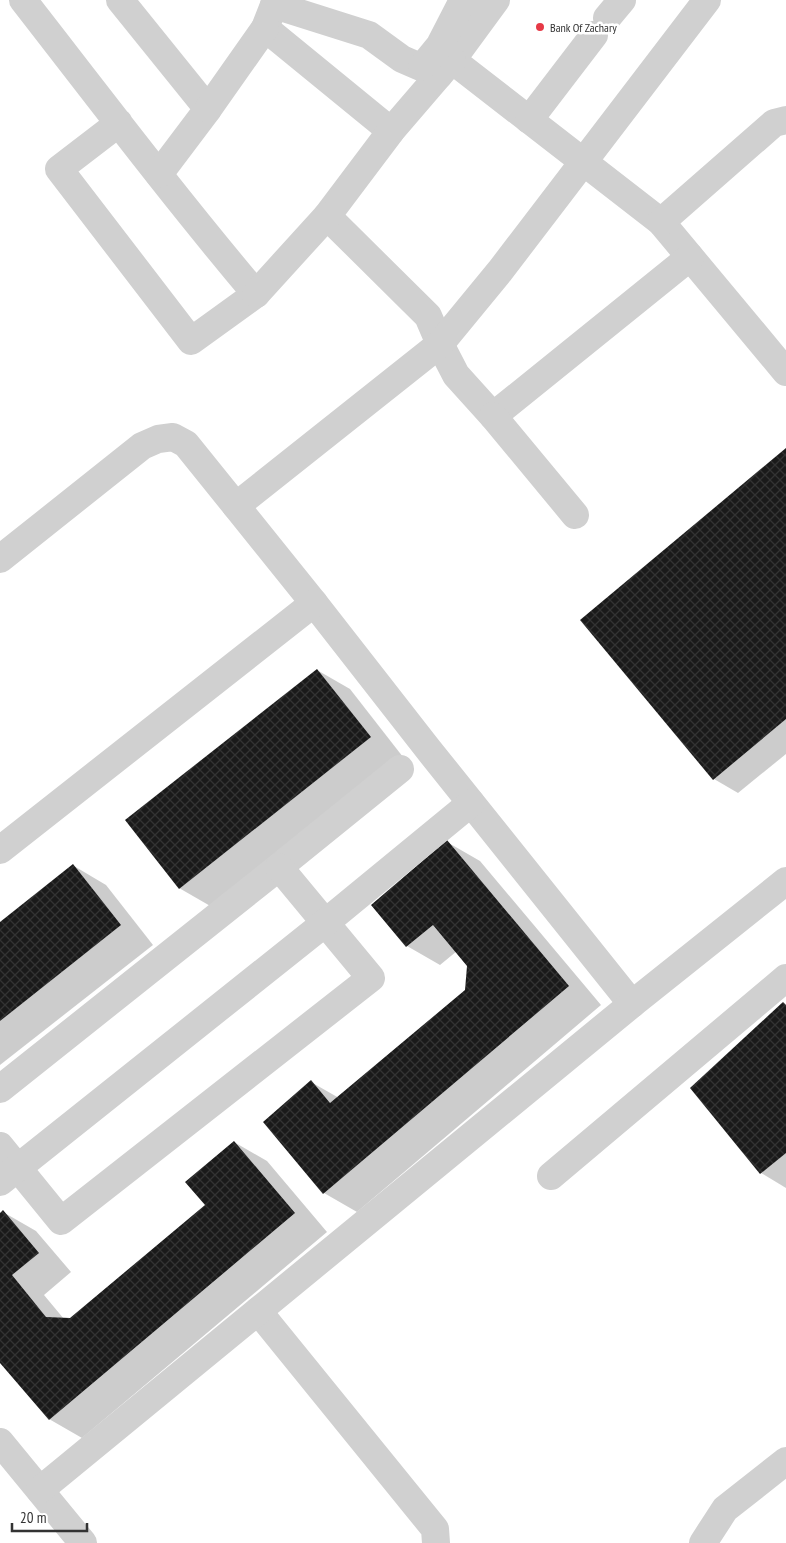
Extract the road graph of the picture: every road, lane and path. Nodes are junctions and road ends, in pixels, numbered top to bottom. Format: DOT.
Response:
graph roads {
  1 [pos="120,0"];
  2 [pos="707,0"];
  3 [pos="485,1"];
  4 [pos="33,4"];
  5 [pos="271,11"];
  6 [pos="608,18"];
  7 [pos="438,67"];
  8 [pos="208,109"];
  9 [pos="529,120"];
  10 [pos="786,120"];
  11 [pos="119,123"];
  12 [pos="391,131"];
  13 [pos="583,162"];
  14 [pos="159,174"];
  15 [pos="327,216"];
  16 [pos="661,222"];
  17 [pos="690,258"];
  18 [pos="256,294"];
  19 [pos="440,344"];
  20 [pos="786,372"];
  21 [pos="493,416"];
  22 [pos="236,506"];
  23 [pos="575,515"];
  24 [pos="0,559"];
  25 [pos="314,603"];
  26 [pos="400,768"];
  27 [pos="472,803"];
  28 [pos="0,850"];
  29 [pos="279,867"];
  30 [pos="786,881"];
  31 [pos="325,922"];
  32 [pos="786,978"];
  33 [pos="632,1004"];
  34 [pos="0,1090"];
  35 [pos="0,1146"];
  36 [pos="9,1175"];
  37 [pos="552,1176"];
  38 [pos="258,1312"];
  39 [pos="0,1442"];
  40 [pos="786,1461"];
  41 [pos="40,1490"];
  42 [pos="83,1543"];
  43 [pos="436,1543"];
  44 [pos="703,1543"];
  1 -- 8 [label="lane"];
  2 -- 13 [label="lane"];
  3 -- 7 [label="lane"];
  4 -- 11 [label="lane"];
  5 -- 7 [label="lane"];
  5 -- 8 [label="lane"];
  5 -- 12 [label="lane"];
  6 -- 9 [label="lane"];
  7 -- 9 [label="lane"];
  7 -- 12 [label="lane"];
  8 -- 14 [label="lane"];
  9 -- 13 [label="lane"];
  10 -- 16 [label="lane"];
  11 -- 14 [label="lane"];
  11 -- 18 [label="lane"];
  12 -- 15 [label="lane"];
  13 -- 16 [label="lane"];
  13 -- 19 [label="lane"];
  14 -- 18 [label="lane"];
  15 -- 18 [label="lane"];
  15 -- 19 [label="lane"];
  16 -- 17 [label="lane"];
  17 -- 20 [label="lane"];
  17 -- 21 [label="lane"];
  19 -- 21 [label="lane"];
  19 -- 22 [label="lane"];
  21 -- 23 [label="lane"];
  22 -- 24 [label="lane"];
  22 -- 25 [label="lane"];
  25 -- 27 [label="lane"];
  25 -- 28 [label="lane"];
  26 -- 29 [label="lane"];
  27 -- 31 [label="lane"];
  27 -- 33 [label="lane"];
  29 -- 31 [label="lane"];
  29 -- 34 [label="lane"];
  30 -- 33 [label="lane"];
  31 -- 36 [label="lane"];
  31 -- 36 [label="lane"];
  32 -- 37 [label="lane"];
  33 -- 38 [label="lane"];
  35 -- 36 [label="lane"];
  38 -- 41 [label="lane"];
  38 -- 43 [label="lane"];
  39 -- 41 [label="lane"];
  40 -- 44 [label="lane"];
  41 -- 42 [label="lane"];
}
